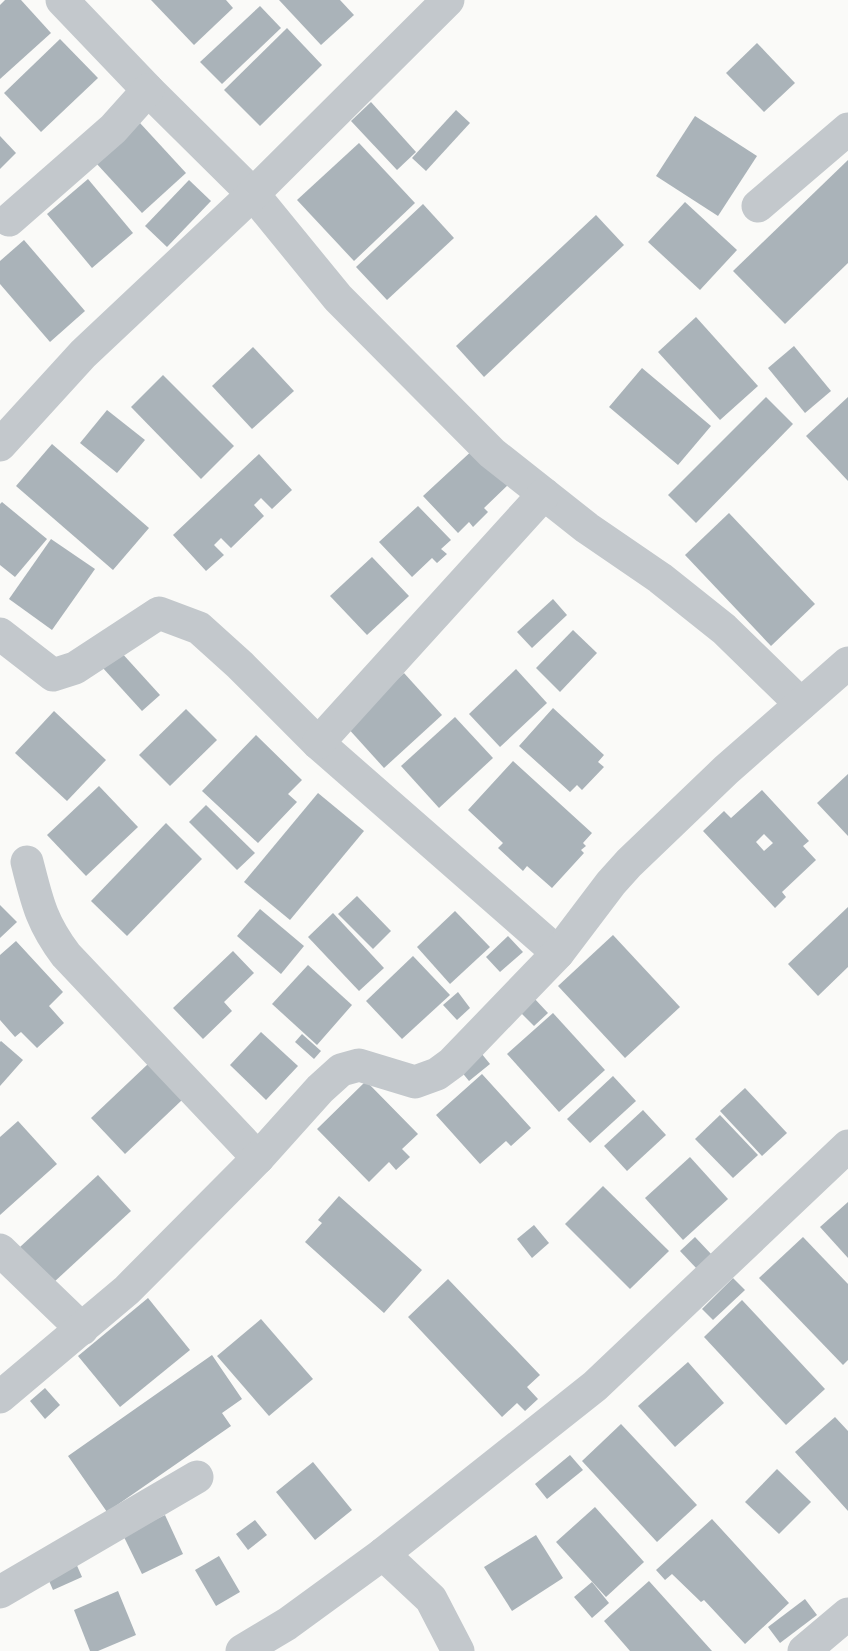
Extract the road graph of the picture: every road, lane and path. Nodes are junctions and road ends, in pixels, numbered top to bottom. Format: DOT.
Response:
graph roads {
  1 [pos="62,0"];
  2 [pos="448,0"];
  3 [pos="148,90"];
  4 [pos="848,129"];
  5 [pos="253,194"];
  6 [pos="758,206"];
  7 [pos="9,220"];
  8 [pos="0,445"];
  9 [pos="544,494"];
  10 [pos="0,634"];
  11 [pos="848,663"];
  12 [pos="802,704"];
  13 [pos="318,743"];
  14 [pos="27,862"];
  15 [pos="558,953"];
  16 [pos="848,1146"];
  17 [pos="258,1158"];
  18 [pos="0,1250"];
  19 [pos="82,1329"];
  20 [pos="0,1397"];
  21 [pos="197,1477"];
  22 [pos="383,1554"];
  23 [pos="0,1592"];
  24 [pos="848,1614"];
  25 [pos="242,1651"];
  26 [pos="457,1651"];
  27 [pos="804,1651"];
  1 -- 3 [label="street"];
  2 -- 5 [label="street"];
  3 -- 5 [label="street"];
  3 -- 7 [label="street"];
  4 -- 6 [label="street"];
  5 -- 8 [label="street"];
  5 -- 9 [label="street"];
  9 -- 12 [label="street"];
  9 -- 13 [label="street"];
  10 -- 13 [label="street"];
  11 -- 12 [label="street"];
  12 -- 15 [label="street"];
  13 -- 15 [label="street"];
  14 -- 17 [label="street"];
  15 -- 17 [label="street"];
  16 -- 22 [label="street"];
  17 -- 19 [label="street"];
  18 -- 19 [label="street"];
  19 -- 20 [label="street"];
  21 -- 23 [label="street"];
  22 -- 25 [label="street"];
  22 -- 26 [label="street"];
  24 -- 27 [label="street"];
}
